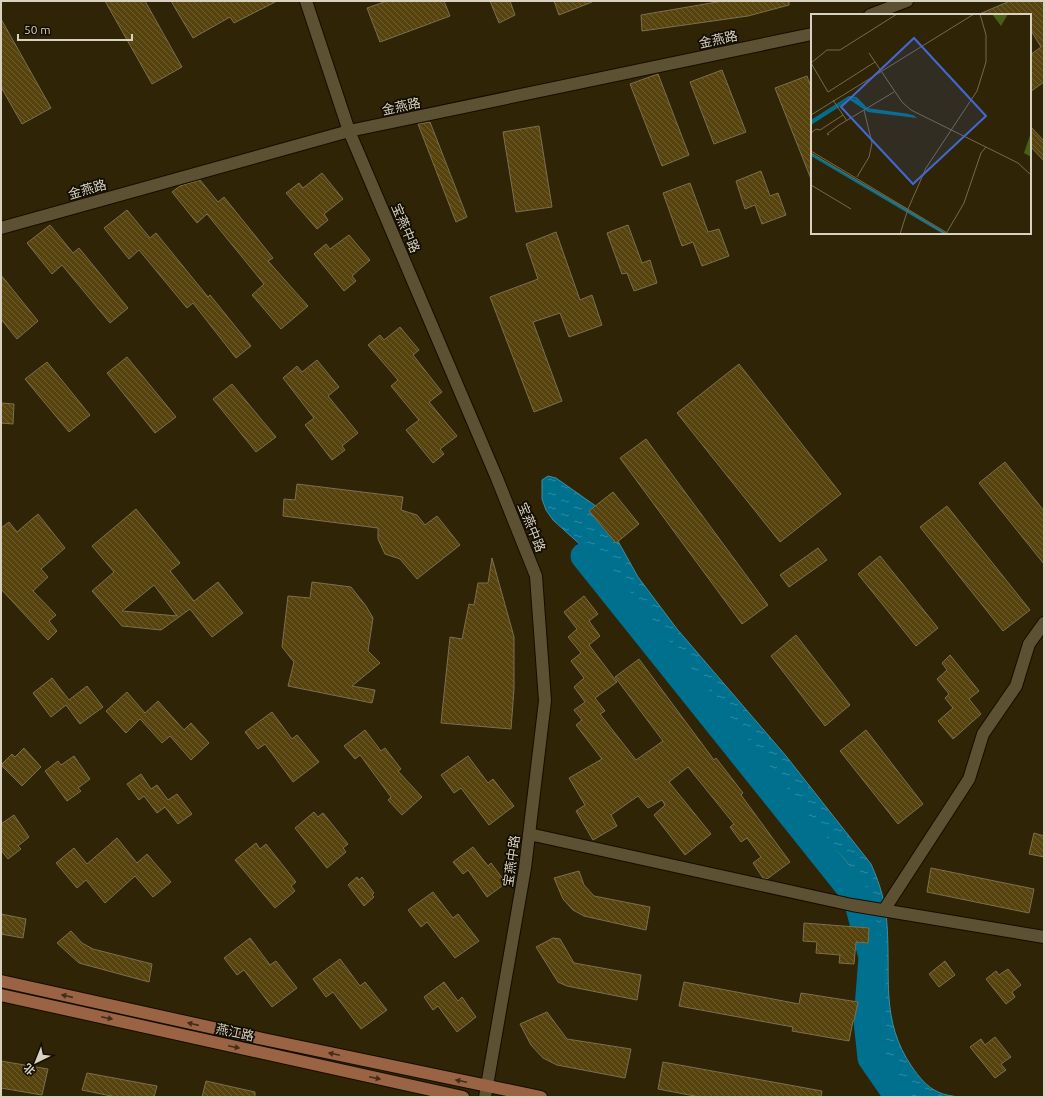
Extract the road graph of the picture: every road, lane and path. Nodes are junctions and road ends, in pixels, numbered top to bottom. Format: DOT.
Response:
graph roads {
  1 [pos="306,1"];
  2 [pos="907,1"];
  3 [pos="873,14"];
  4 [pos="811,34"];
  5 [pos="349,131"];
  6 [pos="1,228"];
  7 [pos="1044,624"];
  8 [pos="529,834"];
  9 [pos="884,910"];
  10 [pos="1044,938"];
  11 [pos="1,981"];
  12 [pos="1,995"];
  13 [pos="486,1092"];
  14 [pos="463,1097"];
  15 [pos="541,1097"];
  1 -- 5 [label="street, 宝燕中路"];
  2 -- 3 [label="street"];
  4 -- 5 [label="street, 金燕路"];
  5 -- 6 [label="street, 金燕路"];
  5 -- 8 [label="street, 宝燕中路"];
  7 -- 9 [label="street"];
  8 -- 9 [label="street"];
  8 -- 13 [label="street, 宝燕中路"];
  9 -- 10 [label="street"];
  13 -- 11 [label="main road, one-way"];
  12 -- 14 [label="main road, 燕江路, one-way"];
  13 -- 15 [label="main road"];
}
